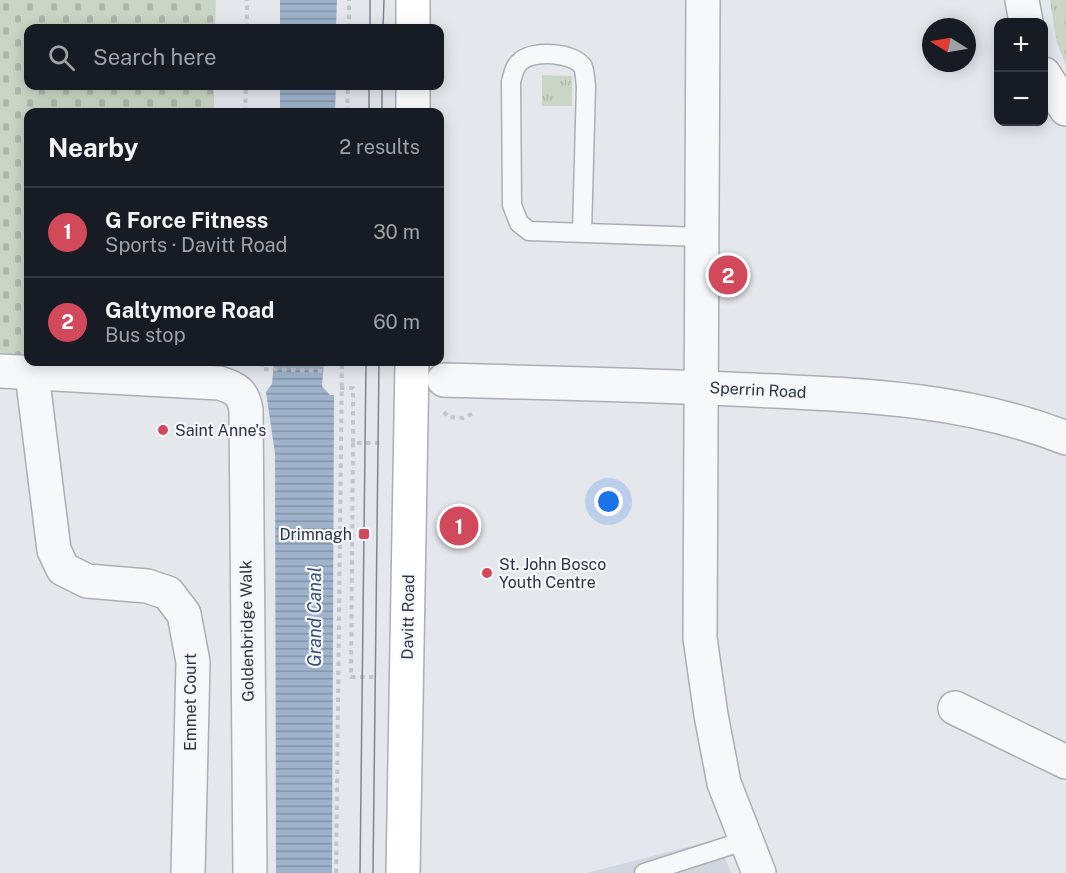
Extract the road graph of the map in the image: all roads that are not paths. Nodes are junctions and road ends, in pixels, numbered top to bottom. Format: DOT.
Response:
graph roads {
  1 [pos="413,0"];
  2 [pos="703,0"];
  3 [pos="1022,0"];
  4 [pos="1025,18"];
  5 [pos="413,24"];
  6 [pos="1048,82"];
  7 [pos="413,90"];
  8 [pos="413,108"];
  9 [pos="1066,109"];
  10 [pos="582,232"];
  11 [pos="701,237"];
  12 [pos="412,366"];
  13 [pos="0,371"];
  14 [pos="32,374"];
  15 [pos="444,380"];
  16 [pos="700,388"];
  17 [pos="1066,438"];
  18 [pos="955,708"];
  19 [pos="1064,756"];
  20 [pos="744,841"];
  21 [pos="188,873"];
  22 [pos="250,873"];
  23 [pos="403,873"];
  24 [pos="644,873"];
  25 [pos="759,873"];
  1 -- 5 [label="main road"];
  2 -- 11 [label="street"];
  3 -- 4 [label="street"];
  6 -- 9 [label="street"];
  7 -- 8 [label="main road"];
  10 -- 10 [label="lane"];
  10 -- 11 [label="lane"];
  11 -- 16 [label="street"];
  12 -- 23 [label="main road, Davitt Road"];
  13 -- 14 [label="street"];
  14 -- 21 [label="street, Emmet Court"];
  14 -- 22 [label="street, Goldenbridge Walk"];
  15 -- 16 [label="street, Sperrin Road"];
  16 -- 17 [label="street, Sperrin Road"];
  16 -- 20 [label="street"];
  18 -- 19 [label="street"];
  20 -- 24 [label="lane"];
  20 -- 25 [label="street"];
}
